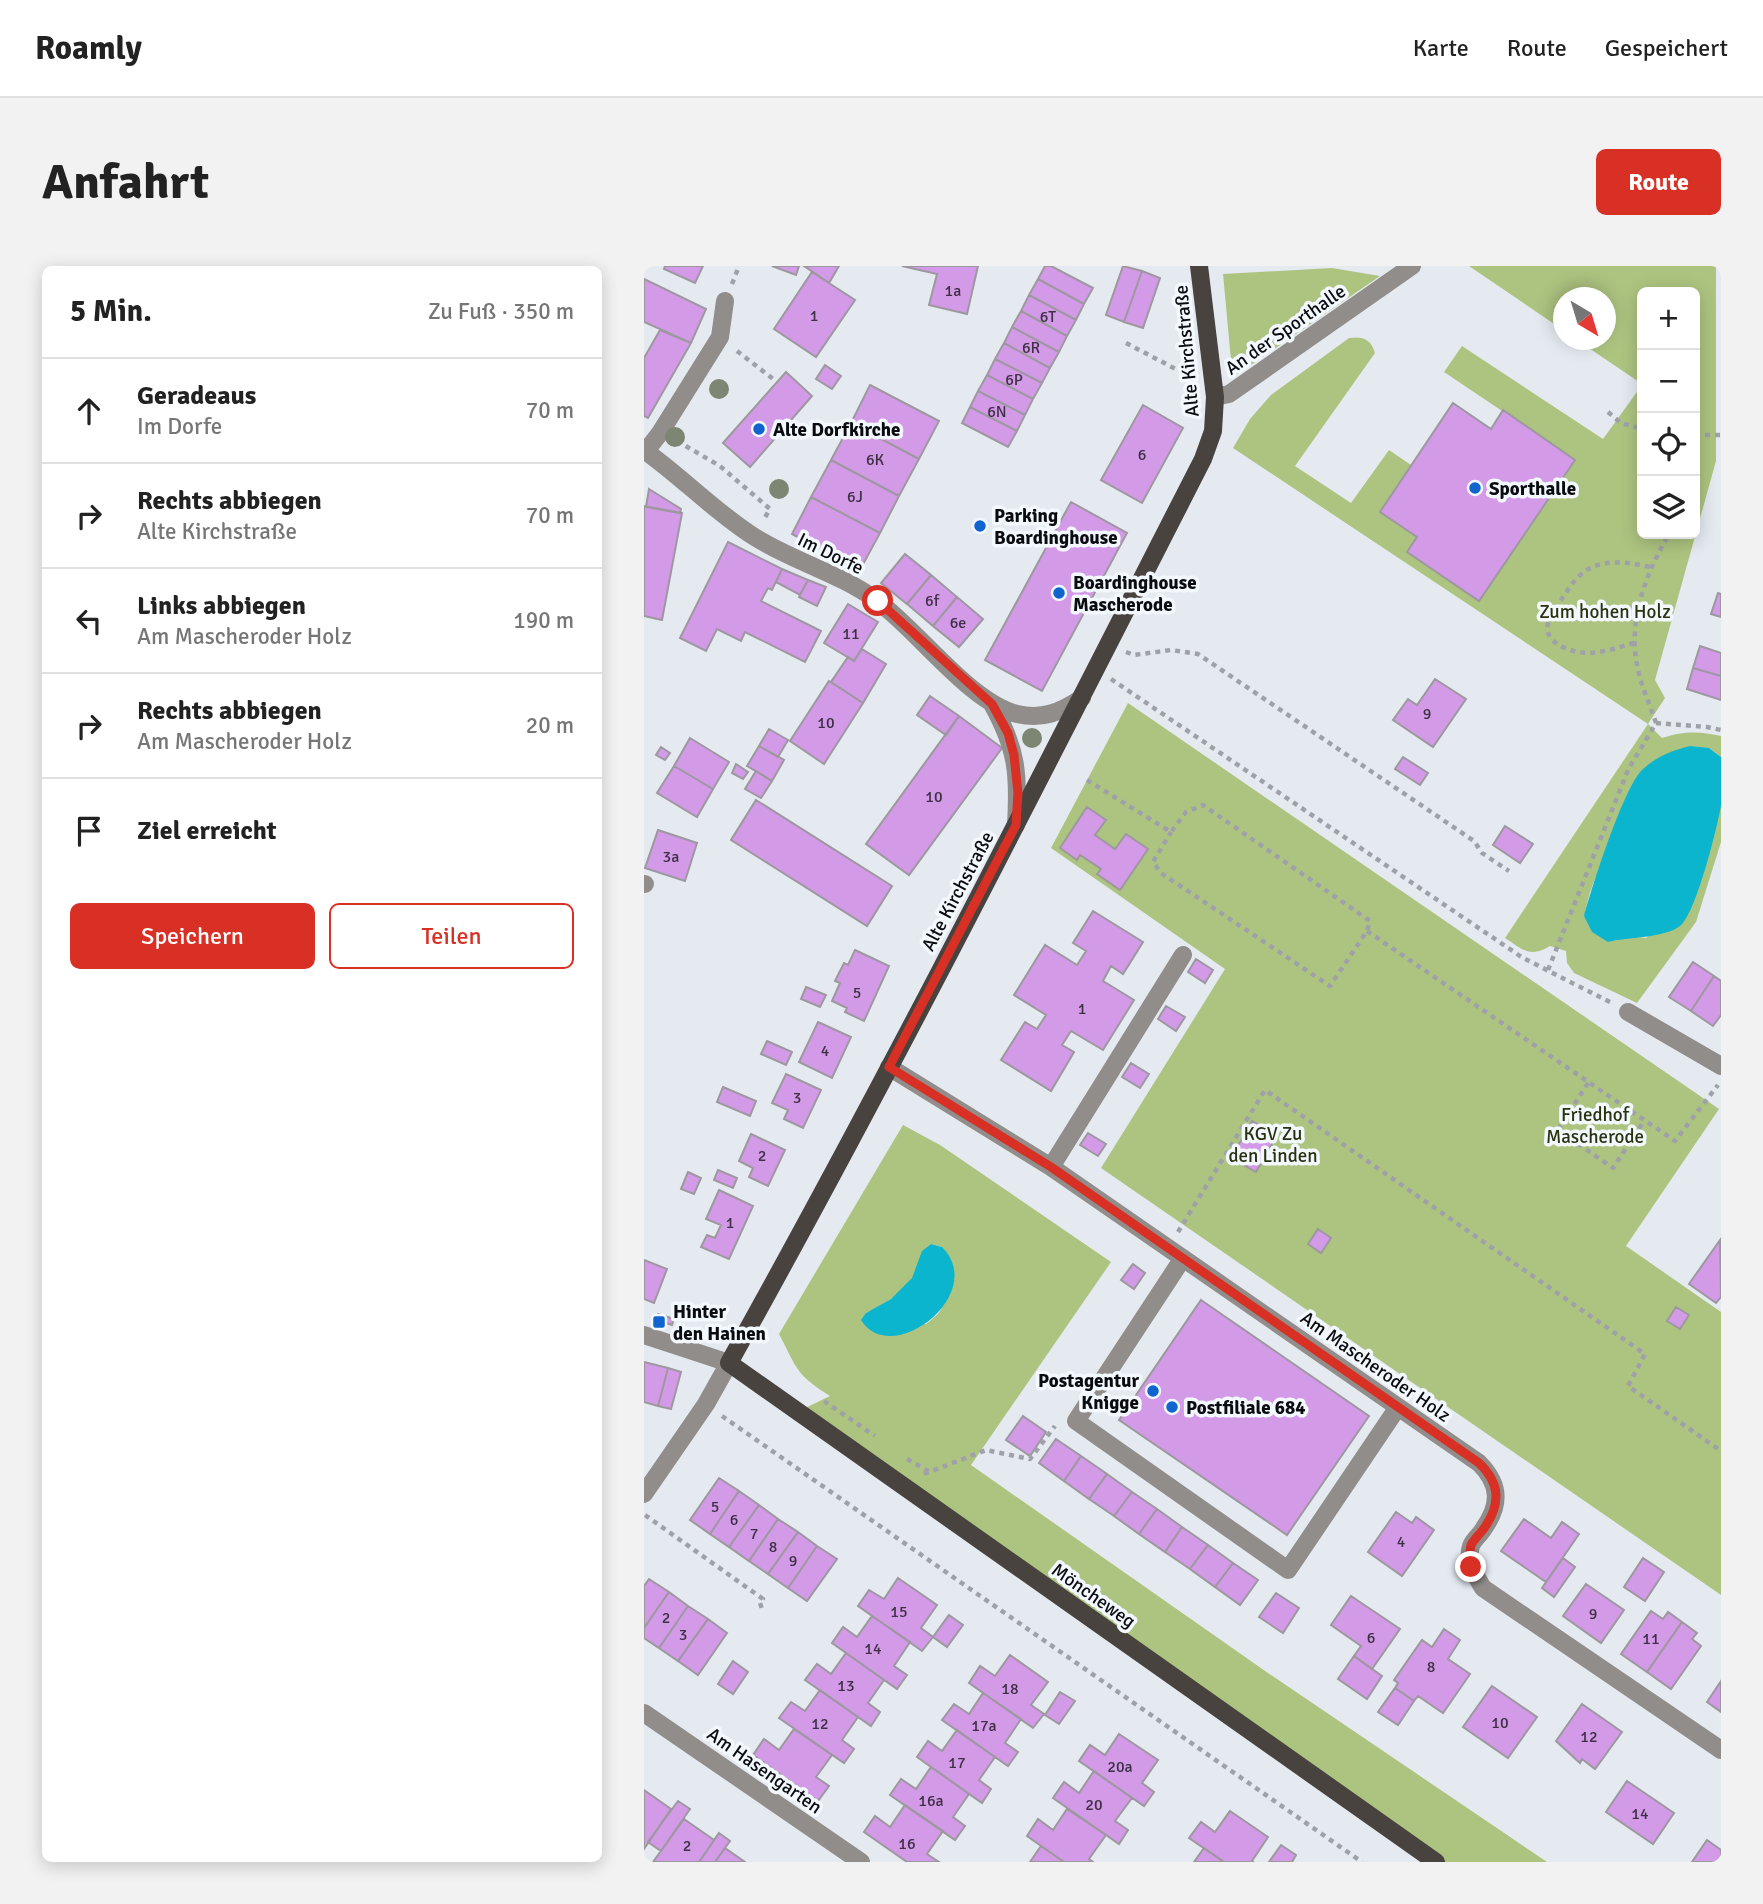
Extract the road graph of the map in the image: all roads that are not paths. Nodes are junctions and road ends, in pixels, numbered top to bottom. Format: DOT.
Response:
graph roads {
  1 [pos="1199,266"];
  2 [pos="1412,266"];
  3 [pos="725,301"];
  4 [pos="1215,397"];
  5 [pos="645,451"];
  6 [pos="1082,698"];
  7 [pos="992,704"];
  8 [pos="1016,825"];
  9 [pos="1183,955"];
  10 [pos="1628,1012"];
  11 [pos="1721,1066"];
  12 [pos="889,1067"];
  13 [pos="1051,1167"];
  14 [pos="1183,1258"];
  15 [pos="644,1335"];
  16 [pos="729,1363"];
  17 [pos="1398,1407"];
  18 [pos="644,1494"];
  19 [pos="644,1713"];
  20 [pos="1721,1750"];
  21 [pos="861,1862"];
  22 [pos="1436,1862"];
  1 -- 4 [label="main road, Alte Kirchstraße"];
  2 -- 4 [label="street, An der Sporthalle"];
  3 -- 5 [label="street"];
  4 -- 6 [label="main road, Alte Kirchstraße"];
  5 -- 7 [label="street, Im Dorfe"];
  6 -- 7 [label="street, Im Dorfe"];
  6 -- 8 [label="main road, Alte Kirchstraße"];
  7 -- 8 [label="street, Im Dorfe"];
  8 -- 12 [label="main road, Alte Kirchstraße"];
  9 -- 13 [label="street"];
  10 -- 11 [label="street"];
  12 -- 13 [label="street, Am Mascheroder Holz"];
  12 -- 16 [label="main road, Alte Kirchstraße"];
  13 -- 14 [label="street, Am Mascheroder Holz"];
  14 -- 17 [label="street, Am Mascheroder Holz"];
  14 -- 17 [label="street"];
  15 -- 16 [label="street"];
  16 -- 18 [label="street"];
  16 -- 22 [label="main road, Möncheweg"];
  17 -- 20 [label="street, Am Mascheroder Holz"];
  19 -- 21 [label="street, Am Hasengarten"];
}
